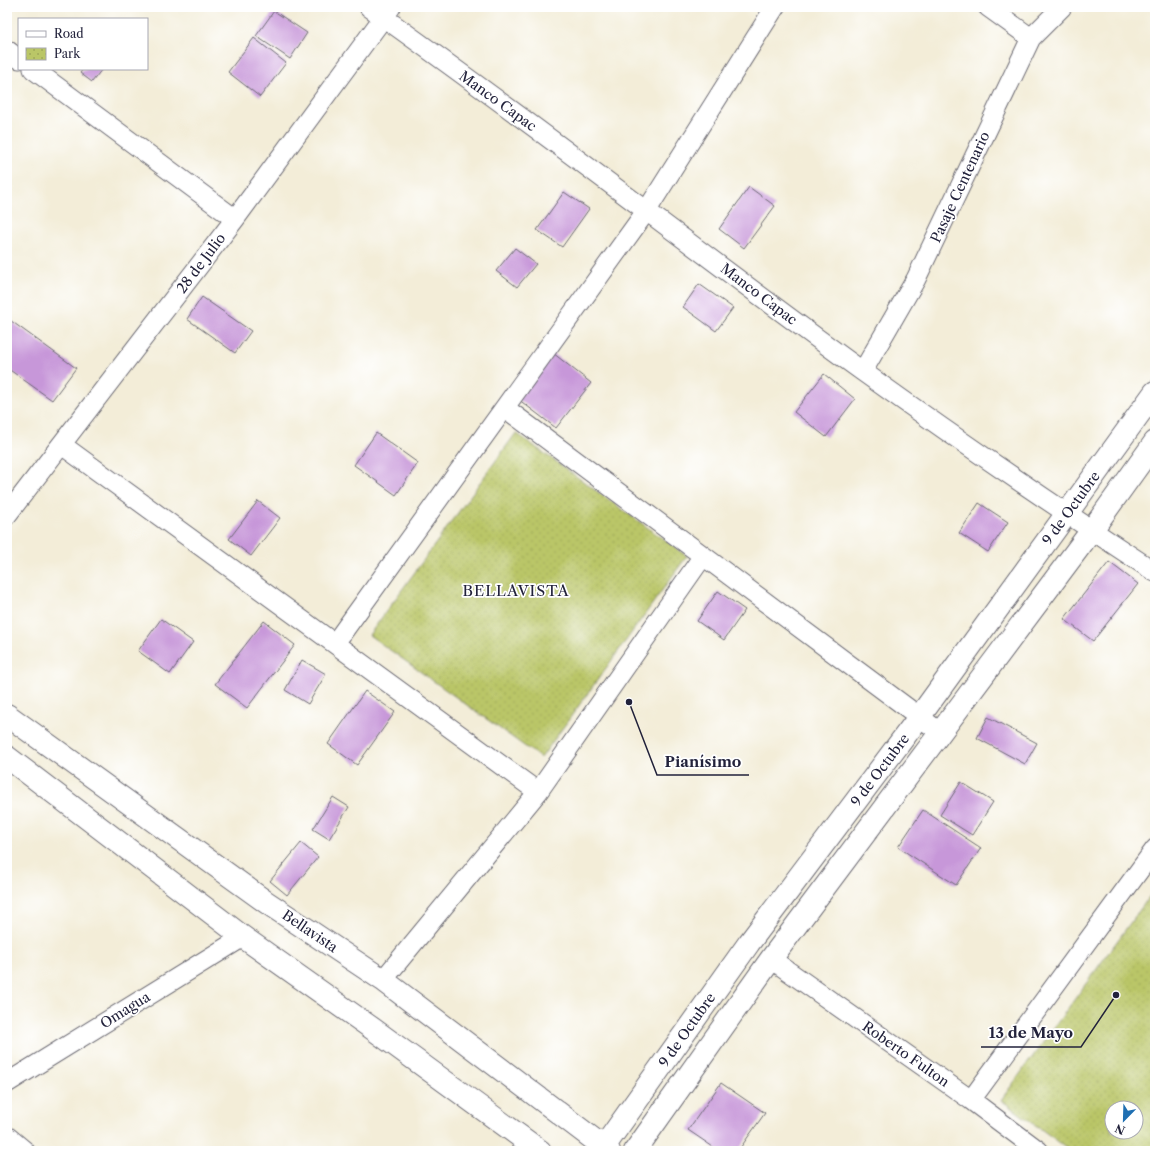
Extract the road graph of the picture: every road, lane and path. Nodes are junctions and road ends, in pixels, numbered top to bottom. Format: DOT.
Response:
graph roads {
  1 [pos="775,7"];
  2 [pos="988,7"];
  3 [pos="1062,7"];
  4 [pos="381,10"];
  5 [pos="1031,38"];
  6 [pos="7,50"];
  7 [pos="18,58"];
  8 [pos="34,70"];
  9 [pos="647,210"];
  10 [pos="235,219"];
  11 [pos="863,372"];
  12 [pos="1155,392"];
  13 [pos="505,408"];
  14 [pos="1155,442"];
  15 [pos="62,445"];
  16 [pos="1067,514"];
  17 [pos="7,515"];
  18 [pos="1092,530"];
  19 [pos="703,556"];
  20 [pos="1155,572"];
  21 [pos="335,643"];
  22 [pos="7,715"];
  23 [pos="920,716"];
  24 [pos="941,732"];
  25 [pos="7,757"];
  26 [pos="538,792"];
  27 [pos="1153,856"];
  28 [pos="243,937"];
  29 [pos="771,959"];
  30 [pos="383,980"];
  31 [pos="7,1083"];
  32 [pos="971,1100"];
  33 [pos="7,1136"];
  34 [pos="605,1150"];
  35 [pos="25,1151"];
  36 [pos="540,1151"];
  37 [pos="635,1151"];
  38 [pos="1039,1151"];
  1 -- 9 [label="street"];
  2 -- 5 [label="street"];
  3 -- 5 [label="street, Pasaje Centenario"];
  4 -- 9 [label="street, Manco Capac"];
  4 -- 10 [label="street, 28 de Julio"];
  5 -- 11 [label="street, Pasaje Centenario"];
  6 -- 7 [label="street"];
  8 -- 10 [label="street"];
  9 -- 11 [label="street, Manco Capac"];
  9 -- 13 [label="street"];
  10 -- 15 [label="street, 28 de Julio"];
  11 -- 16 [label="street, Manco Capac"];
  12 -- 16 [label="street, 9 de Octubre"];
  13 -- 19 [label="street"];
  13 -- 21 [label="street"];
  14 -- 18 [label="street, 9 de Octubre"];
  15 -- 17 [label="street, 28 de Julio"];
  15 -- 21 [label="street"];
  16 -- 18 [label="street, Manco Capac"];
  16 -- 23 [label="street, 9 de Octubre"];
  18 -- 20 [label="street, Manco Capac"];
  18 -- 24 [label="street, 9 de Octubre"];
  19 -- 23 [label="street"];
  19 -- 26 [label="street"];
  21 -- 26 [label="street"];
  22 -- 30 [label="street, Bellavista"];
  23 -- 24 [label="street"];
  23 -- 34 [label="street, 9 de Octubre"];
  24 -- 29 [label="street, 9 de Octubre"];
  25 -- 28 [label="street"];
  26 -- 30 [label="street"];
  27 -- 32 [label="street"];
  28 -- 31 [label="street, Omagua"];
  28 -- 36 [label="street"];
  29 -- 32 [label="street, Roberto Fulton"];
  29 -- 37 [label="street, 9 de Octubre"];
  30 -- 34 [label="street, Bellavista"];
  32 -- 38 [label="street, Roberto Fulton"];
  33 -- 35 [label="street"];
}
